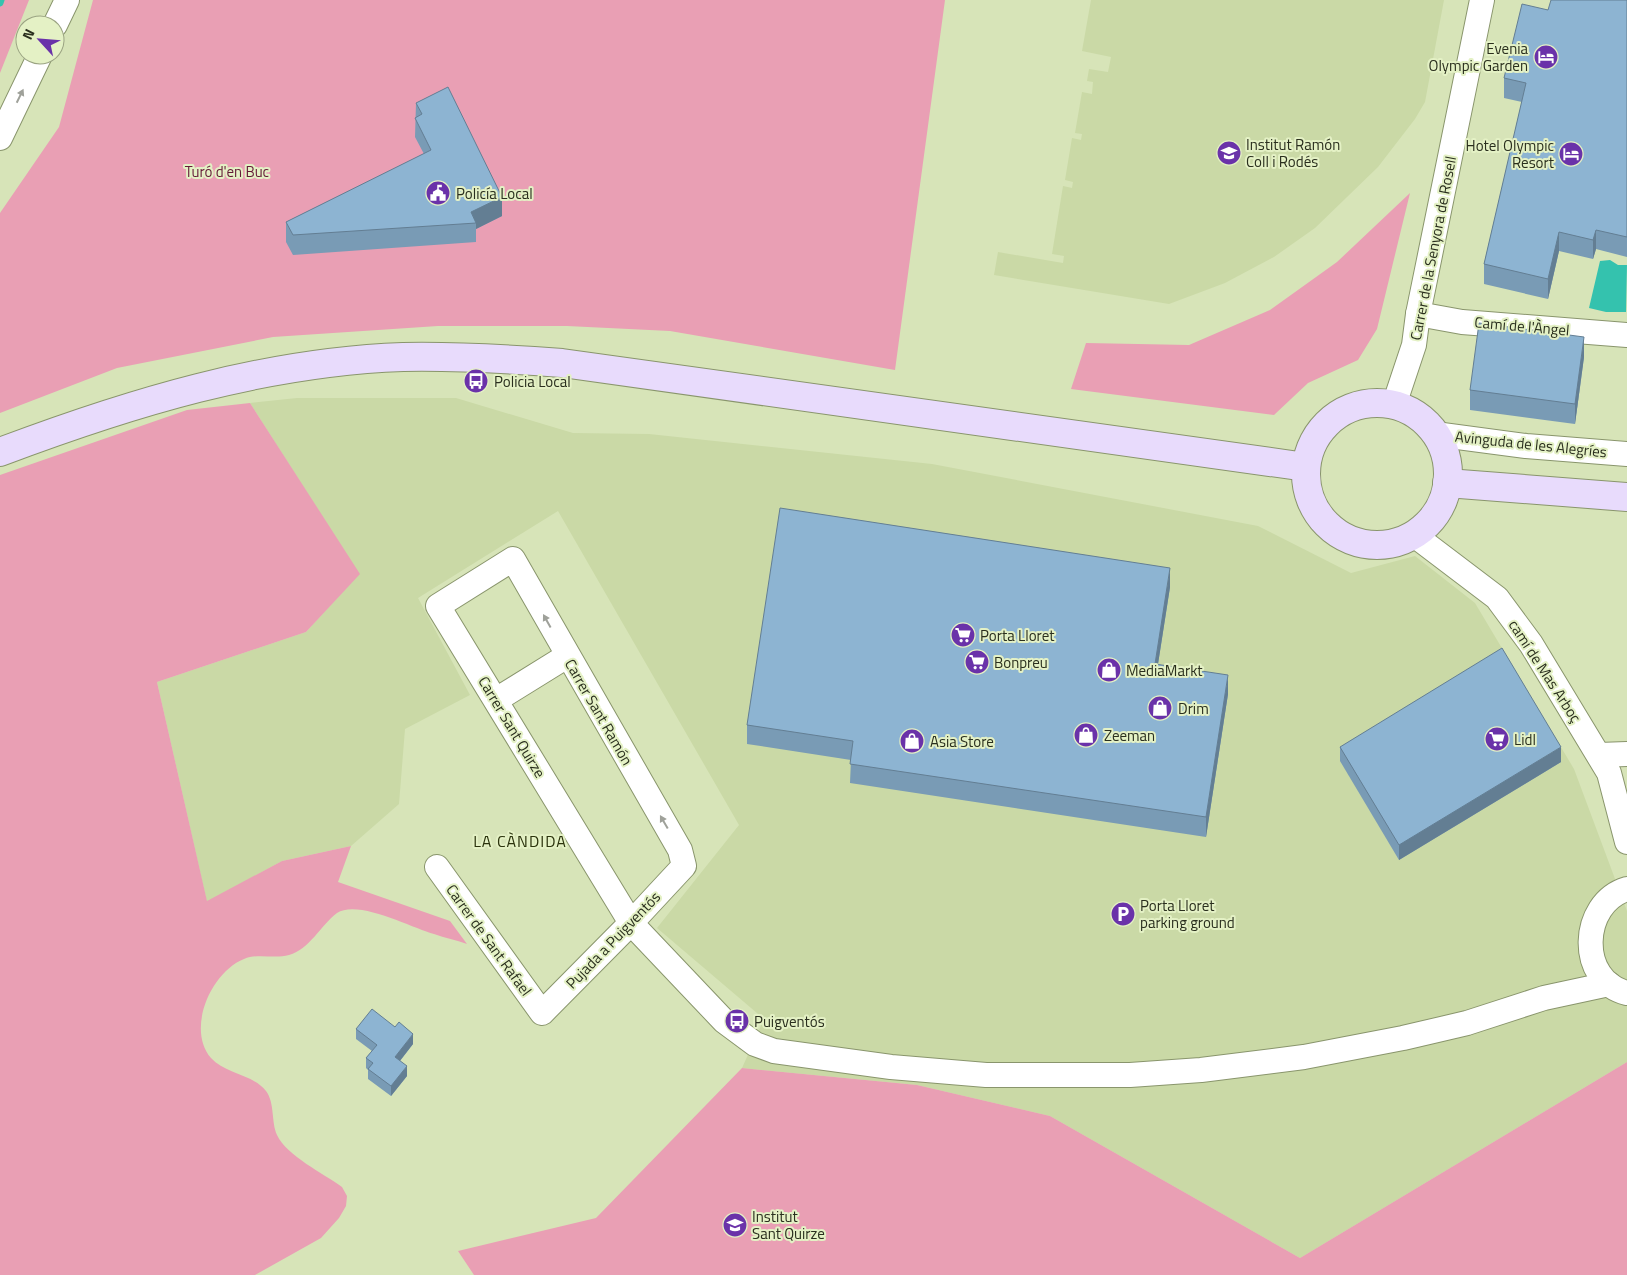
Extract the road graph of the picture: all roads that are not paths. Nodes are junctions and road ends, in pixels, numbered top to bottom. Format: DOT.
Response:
graph roads {
  1 [pos="67,0"];
  2 [pos="1482,0"];
  3 [pos="60,15"];
  4 [pos="35,65"];
  5 [pos="0,138"];
  6 [pos="1418,314"];
  7 [pos="1627,335"];
  8 [pos="1394,405"];
  9 [pos="1435,434"];
  10 [pos="0,452"];
  11 [pos="1627,454"];
  12 [pos="1306,467"];
  13 [pos="1447,483"];
  14 [pos="1627,497"];
  15 [pos="1414,535"];
  16 [pos="512,559"];
  17 [pos="567,656"];
  18 [pos="496,700"];
  19 [pos="1627,754"];
  20 [pos="1599,755"];
  21 [pos="1627,842"];
  22 [pos="684,866"];
  23 [pos="437,867"];
  24 [pos="1627,889"];
  25 [pos="631,924"];
  26 [pos="1618,988"];
  27 [pos="542,1013"];
  1 -- 3 [label="street"];
  2 -- 6 [label="street, Carrer de la Senyora de Rosell"];
  5 -- 4 [label="street, one-way"];
  6 -- 7 [label="street, Camí de l'Àngel"];
  6 -- 8 [label="street, Carrer de la Senyora de Rosell"];
  8 -- 9 [label="main road"];
  8 -- 12 [label="main road"];
  9 -- 11 [label="street, Avinguda de les Alegríes"];
  9 -- 13 [label="main road"];
  10 -- 12 [label="main road"];
  12 -- 15 [label="main road"];
  13 -- 14 [label="main road"];
  13 -- 15 [label="main road"];
  15 -- 20 [label="street, camí de Mas Arboç"];
  17 -- 16 [label="street, Carrer Sant Ramón, one-way"];
  16 -- 18 [label="street, Carrer Sant Quirze"];
  17 -- 18 [label="street"];
  22 -- 17 [label="street, Carrer Sant Ramón, one-way"];
  18 -- 25 [label="street, Carrer Sant Quirze"];
  19 -- 20 [label="street"];
  20 -- 21 [label="street, camí de Mas Arboç"];
  22 -- 25 [label="street, Pujada a Puigventós"];
  23 -- 27 [label="street, Carrer de Sant Rafael"];
  24 -- 26 [label="street"];
  25 -- 26 [label="street, Carrer Sant Quirze"];
  25 -- 27 [label="street, Pujada a Puigventós"];
}
